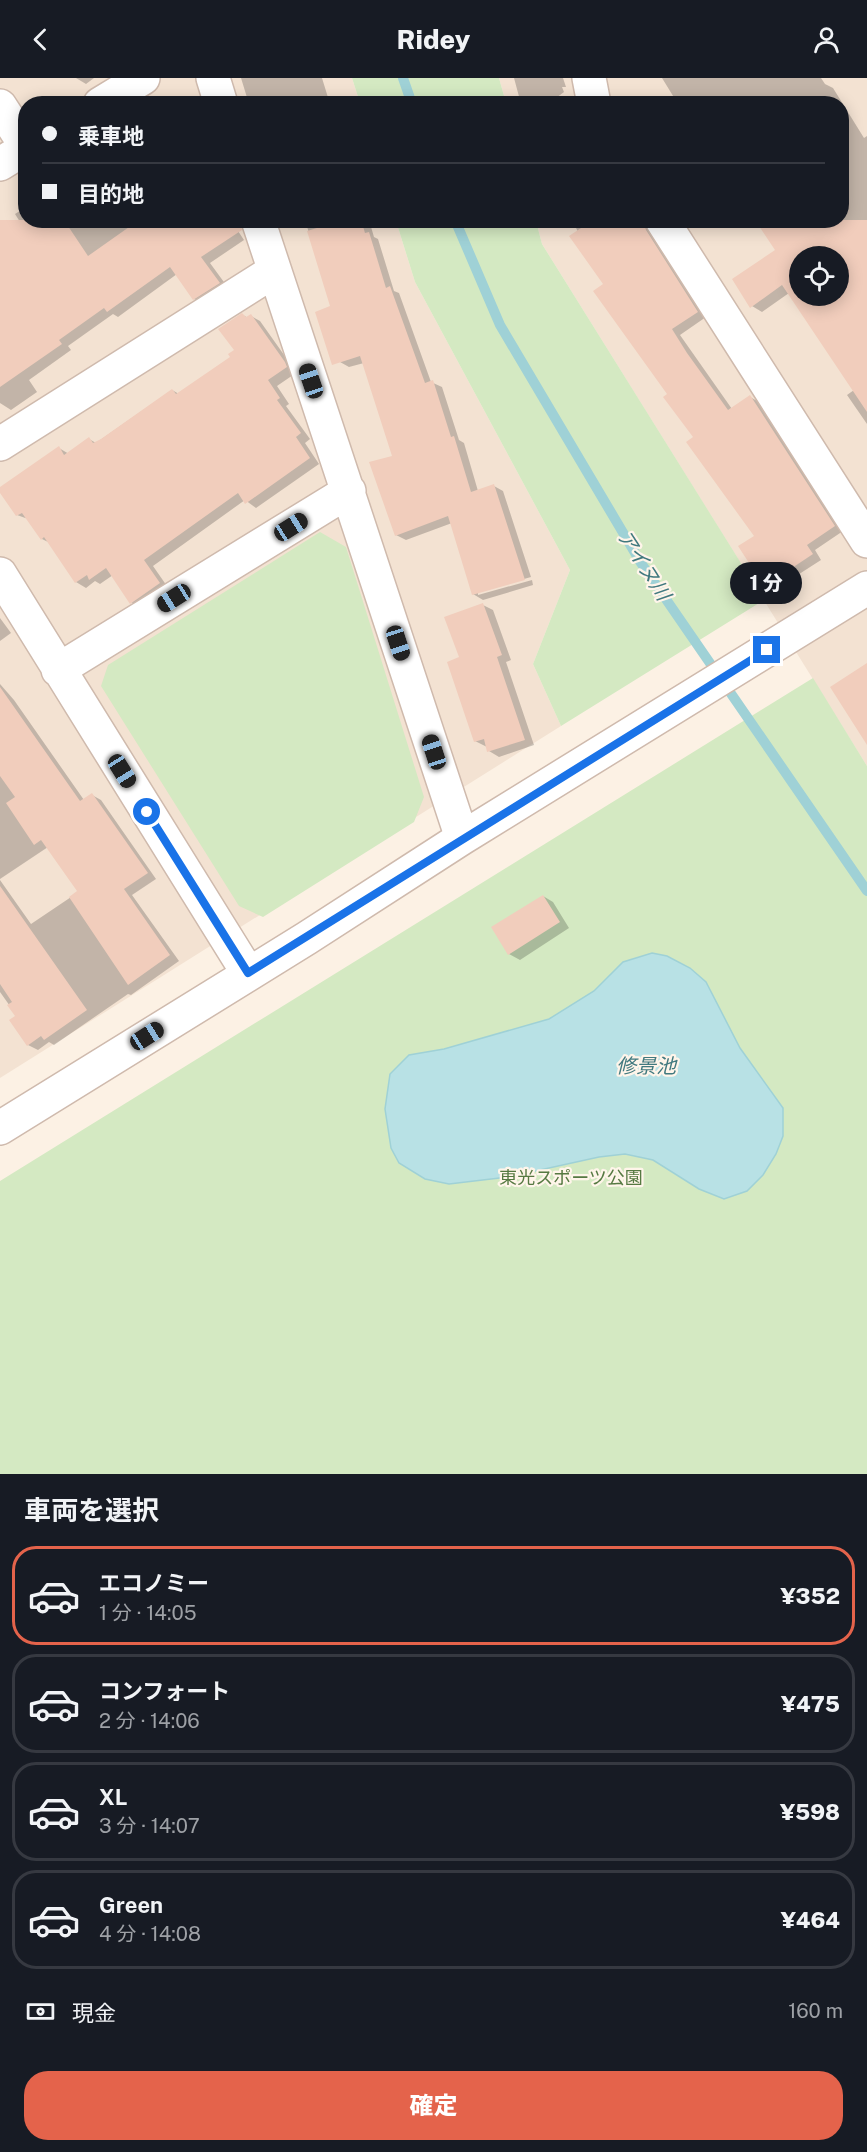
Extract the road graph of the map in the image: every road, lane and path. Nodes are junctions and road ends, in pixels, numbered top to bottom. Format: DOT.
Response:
graph roads {
  1 [pos="143,78"];
  2 [pos="213,78"];
  3 [pos="589,78"];
  4 [pos="113,96"];
  5 [pos="219,96"];
  6 [pos="592,96"];
  7 [pos="0,106"];
  8 [pos="18,134"];
  9 [pos="18,152"];
  10 [pos="0,164"];
  11 [pos="261,228"];
  12 [pos="667,228"];
  13 [pos="274,271"];
  14 [pos="0,444"];
  15 [pos="348,491"];
  16 [pos="867,541"];
  17 [pos="0,574"];
  18 [pos="867,588"];
  19 [pos="58,670"];
  20 [pos="462,838"];
  21 [pos="248,973"];
  22 [pos="2,1122"];
  1 -- 4 [label="street"];
  2 -- 5 [label="street"];
  3 -- 6 [label="street"];
  7 -- 8 [label="street"];
  9 -- 10 [label="street"];
  11 -- 13 [label="street"];
  12 -- 16 [label="street"];
  13 -- 14 [label="street"];
  13 -- 15 [label="street"];
  15 -- 19 [label="street"];
  15 -- 20 [label="street"];
  17 -- 19 [label="street"];
  18 -- 20 [label="street"];
  19 -- 21 [label="street"];
  20 -- 21 [label="street"];
  21 -- 22 [label="street"];
}
